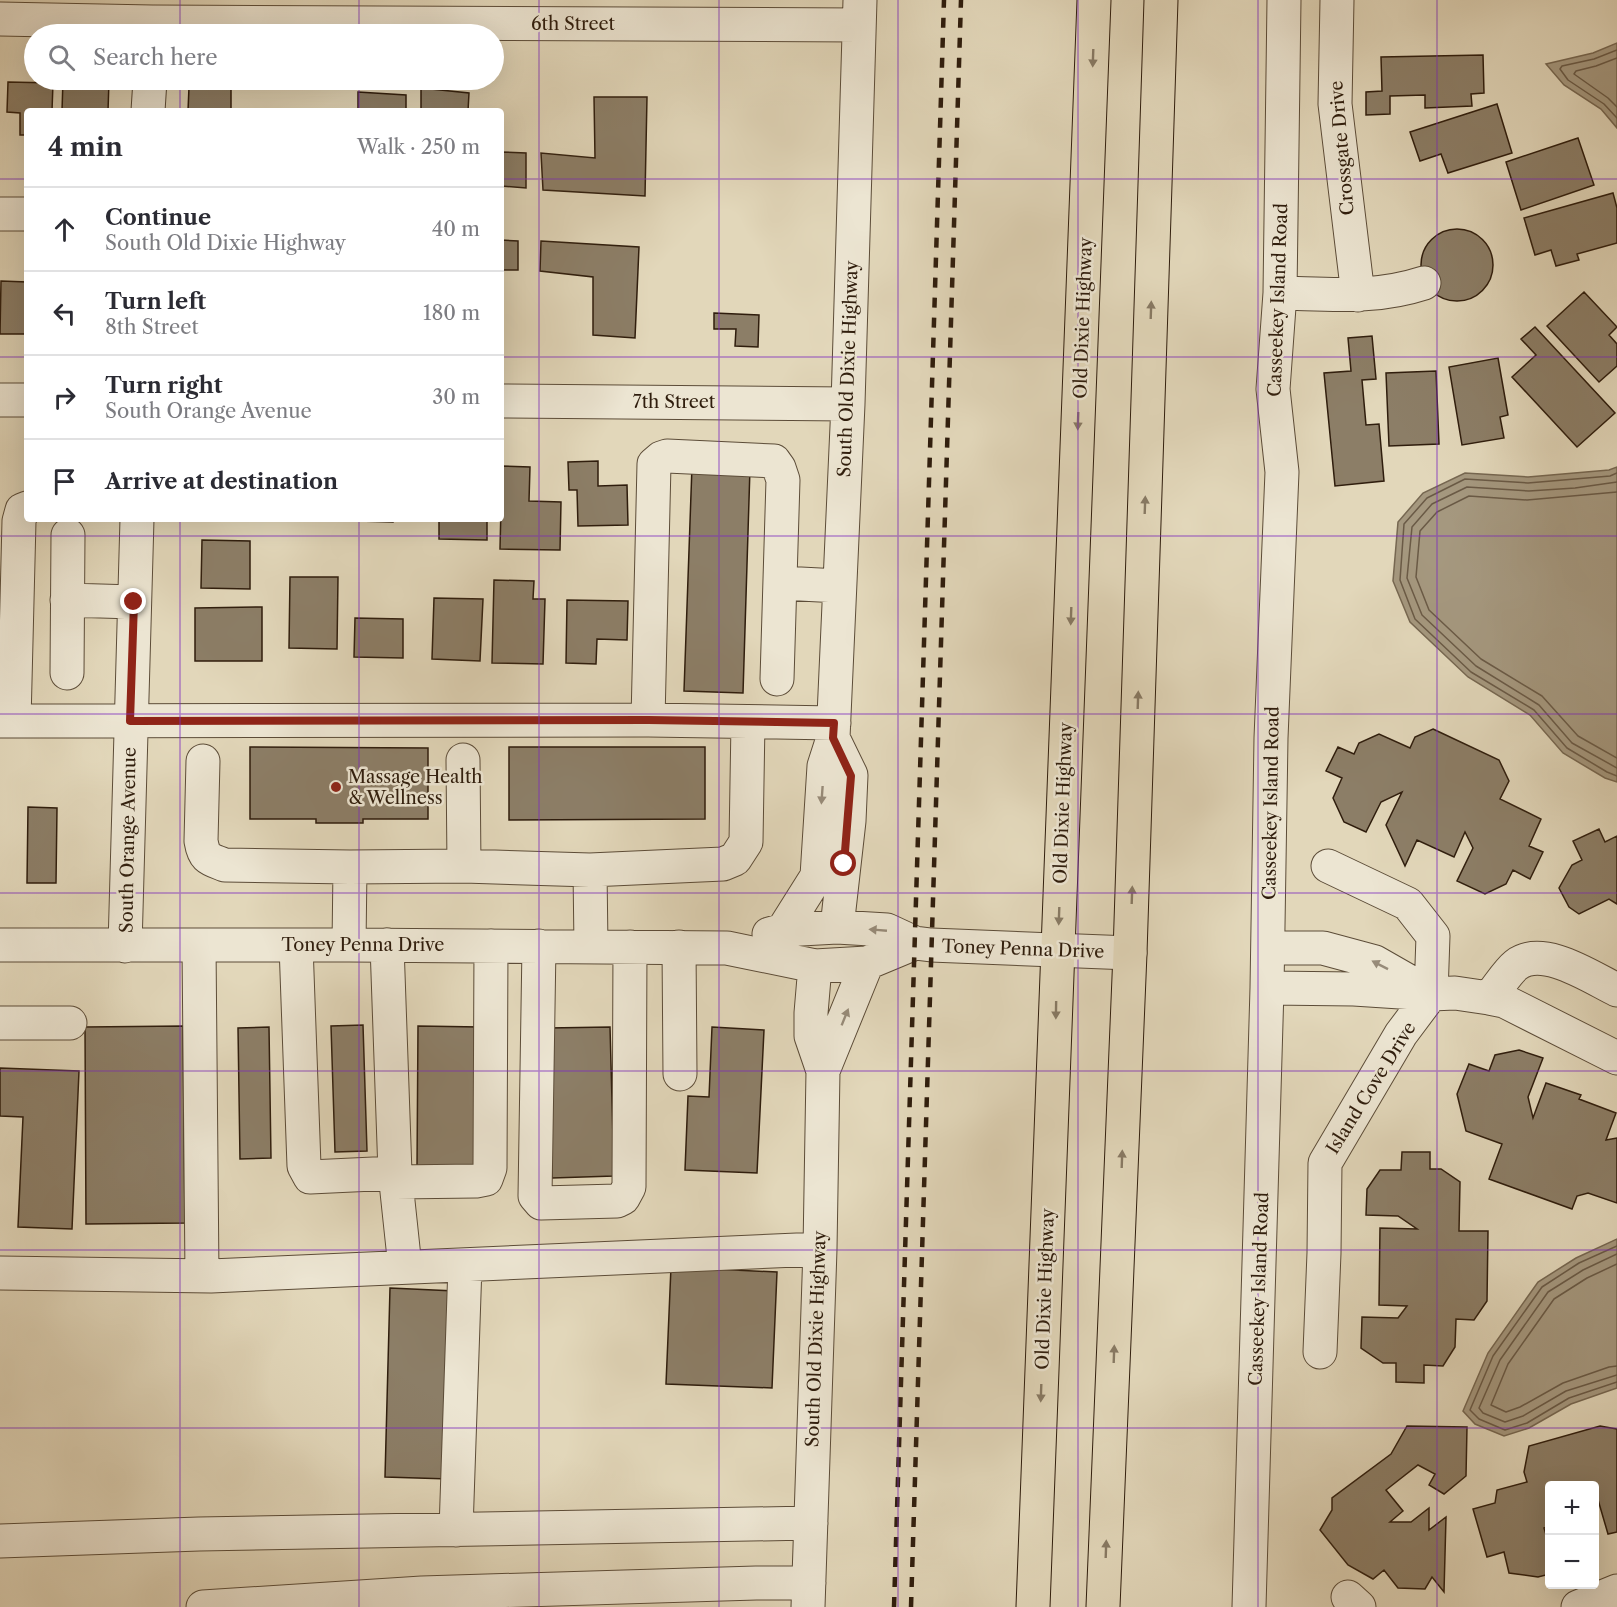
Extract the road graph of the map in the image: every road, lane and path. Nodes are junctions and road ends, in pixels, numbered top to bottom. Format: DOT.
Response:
graph roads {
  1 [pos="1094,0"];
  2 [pos="1161,0"];
  3 [pos="1284,0"];
  4 [pos="1337,0"];
  5 [pos="859,13"];
  6 [pos="0,18"];
  7 [pos="152,19"];
  8 [pos="149,90"];
  9 [pos="148,108"];
  10 [pos="0,214"];
  11 [pos="24,214"];
  12 [pos="1424,283"];
  13 [pos="1280,293"];
  14 [pos="1358,295"];
  15 [pos="0,400"];
  16 [pos="24,400"];
  17 [pos="504,401"];
  18 [pos="848,404"];
  19 [pos="24,509"];
  20 [pos="137,522"];
  21 [pos="68,535"];
  22 [pos="781,583"];
  23 [pos="839,586"];
  24 [pos="68,600"];
  25 [pos="134,602"];
  26 [pos="67,673"];
  27 [pos="777,679"];
  28 [pos="648,720"];
  29 [pos="7,721"];
  30 [pos="130,721"];
  31 [pos="748,722"];
  32 [pos="834,731"];
  33 [pos="464,760"];
  34 [pos="203,761"];
  35 [pos="464,866"];
  36 [pos="350,867"];
  37 [pos="1328,867"];
  38 [pos="590,870"];
  39 [pos="837,927"];
  40 [pos="783,930"];
  41 [pos="915,943"];
  42 [pos="0,945"];
  43 [pos="199,945"];
  44 [pos="296,945"];
  45 [pos="349,945"];
  46 [pos="387,945"];
  47 [pos="126,946"];
  48 [pos="491,946"];
  49 [pos="539,946"];
  50 [pos="591,947"];
  51 [pos="630,947"];
  52 [pos="679,947"];
  53 [pos="727,948"];
  54 [pos="1268,948"];
  55 [pos="1057,951"];
  56 [pos="1130,953"];
  57 [pos="867,963"];
  58 [pos="815,966"];
  59 [pos="1267,988"];
  60 [pos="1617,990"];
  61 [pos="1431,994"];
  62 [pos="1489,999"];
  63 [pos="0,1023"];
  64 [pos="70,1023"];
  65 [pos="1617,1058"];
  66 [pos="823,1071"];
  67 [pos="680,1074"];
  68 [pos="395,1177"];
  69 [pos="820,1249"];
  70 [pos="465,1265"];
  71 [pos="405,1267"];
  72 [pos="0,1273"];
  73 [pos="202,1276"];
  74 [pos="1320,1352"];
  75 [pos="811,1523"];
  76 [pos="456,1530"];
  77 [pos="0,1540"];
  78 [pos="1617,1591"];
  79 [pos="808,1595"];
  80 [pos="441,1600"];
  81 [pos="253,1605"];
  82 [pos="203,1607"];
  83 [pos="214,1607"];
  84 [pos="1033,1607"];
  85 [pos="1104,1607"];
  86 [pos="1249,1607"];
  87 [pos="1578,1607"];
  1 -- 55 [label="main road, Old Dixie Highway, one-way"];
  56 -- 2 [label="main road, one-way"];
  3 -- 13 [label="street, Casseekey Island Road"];
  4 -- 14 [label="street, Crossgate Drive"];
  5 -- 7 [label="street, 6th Street"];
  5 -- 18 [label="street, South Old Dixie Highway"];
  6 -- 7 [label="street, 6th Street"];
  8 -- 9 [label="street"];
  10 -- 11 [label="street"];
  12 -- 14 [label="street"];
  13 -- 14 [label="street"];
  13 -- 54 [label="street, Casseekey Island Road"];
  15 -- 16 [label="street"];
  17 -- 18 [label="street, 7th Street"];
  18 -- 23 [label="street, South Old Dixie Highway"];
  19 -- 29 [label="street"];
  20 -- 25 [label="street, South Orange Avenue"];
  21 -- 24 [label="street"];
  22 -- 23 [label="street"];
  22 -- 27 [label="street"];
  22 -- 28 [label="street"];
  23 -- 32 [label="street, South Old Dixie Highway"];
  24 -- 25 [label="street"];
  24 -- 26 [label="street"];
  25 -- 30 [label="street, South Orange Avenue"];
  28 -- 30 [label="street"];
  28 -- 31 [label="street"];
  29 -- 30 [label="street"];
  30 -- 47 [label="street, South Orange Avenue"];
  31 -- 32 [label="street"];
  31 -- 38 [label="street"];
  32 -- 39 [label="street, South Old Dixie Highway"];
  32 -- 40 [label="street, South Old Dixie Highway, one-way"];
  33 -- 35 [label="street"];
  34 -- 36 [label="street"];
  35 -- 36 [label="street"];
  35 -- 38 [label="street"];
  36 -- 45 [label="street"];
  37 -- 61 [label="street"];
  38 -- 50 [label="street"];
  39 -- 40 [label="street, Toney Penna Drive"];
  41 -- 39 [label="street, Toney Penna Drive, one-way"];
  40 -- 53 [label="street, Toney Penna Drive"];
  41 -- 55 [label="street, Toney Penna Drive"];
  41 -- 57 [label="street, Toney Penna Drive"];
  42 -- 47 [label="street, Toney Penna Drive"];
  43 -- 44 [label="street, Toney Penna Drive"];
  43 -- 47 [label="street, Toney Penna Drive"];
  43 -- 73 [label="street"];
  44 -- 45 [label="street, Toney Penna Drive"];
  44 -- 68 [label="street"];
  45 -- 46 [label="street, Toney Penna Drive"];
  46 -- 48 [label="street, Toney Penna Drive"];
  46 -- 68 [label="street"];
  48 -- 49 [label="street, Toney Penna Drive"];
  48 -- 68 [label="street"];
  49 -- 50 [label="street, Toney Penna Drive"];
  49 -- 51 [label="street"];
  50 -- 51 [label="street, Toney Penna Drive"];
  51 -- 52 [label="street, Toney Penna Drive"];
  52 -- 53 [label="street, Toney Penna Drive"];
  52 -- 67 [label="street"];
  53 -- 58 [label="street, Toney Penna Drive"];
  54 -- 59 [label="street, Casseekey Island Road"];
  61 -- 54 [label="street, one-way"];
  55 -- 56 [label="street, Toney Penna Drive"];
  55 -- 84 [label="main road, Old Dixie Highway, one-way"];
  85 -- 56 [label="main road, one-way"];
  57 -- 58 [label="street, Toney Penna Drive"];
  66 -- 57 [label="street, South Old Dixie Highway, one-way"];
  58 -- 66 [label="street, South Old Dixie Highway"];
  59 -- 61 [label="street"];
  59 -- 86 [label="street, Casseekey Island Road"];
  60 -- 62 [label="street"];
  61 -- 62 [label="street"];
  61 -- 74 [label="street, Island Cove Drive"];
  62 -- 65 [label="street"];
  63 -- 64 [label="street"];
  66 -- 69 [label="street, South Old Dixie Highway"];
  68 -- 71 [label="street"];
  69 -- 70 [label="street"];
  69 -- 75 [label="street, South Old Dixie Highway"];
  70 -- 71 [label="street"];
  70 -- 76 [label="street"];
  71 -- 73 [label="street"];
  72 -- 73 [label="street"];
  75 -- 76 [label="street"];
  75 -- 79 [label="street, South Old Dixie Highway"];
  76 -- 77 [label="street"];
  78 -- 87 [label="street"];
  79 -- 80 [label="street"];
  80 -- 81 [label="street"];
  81 -- 83 [label="street"];
  82 -- 83 [label="street"];
}
